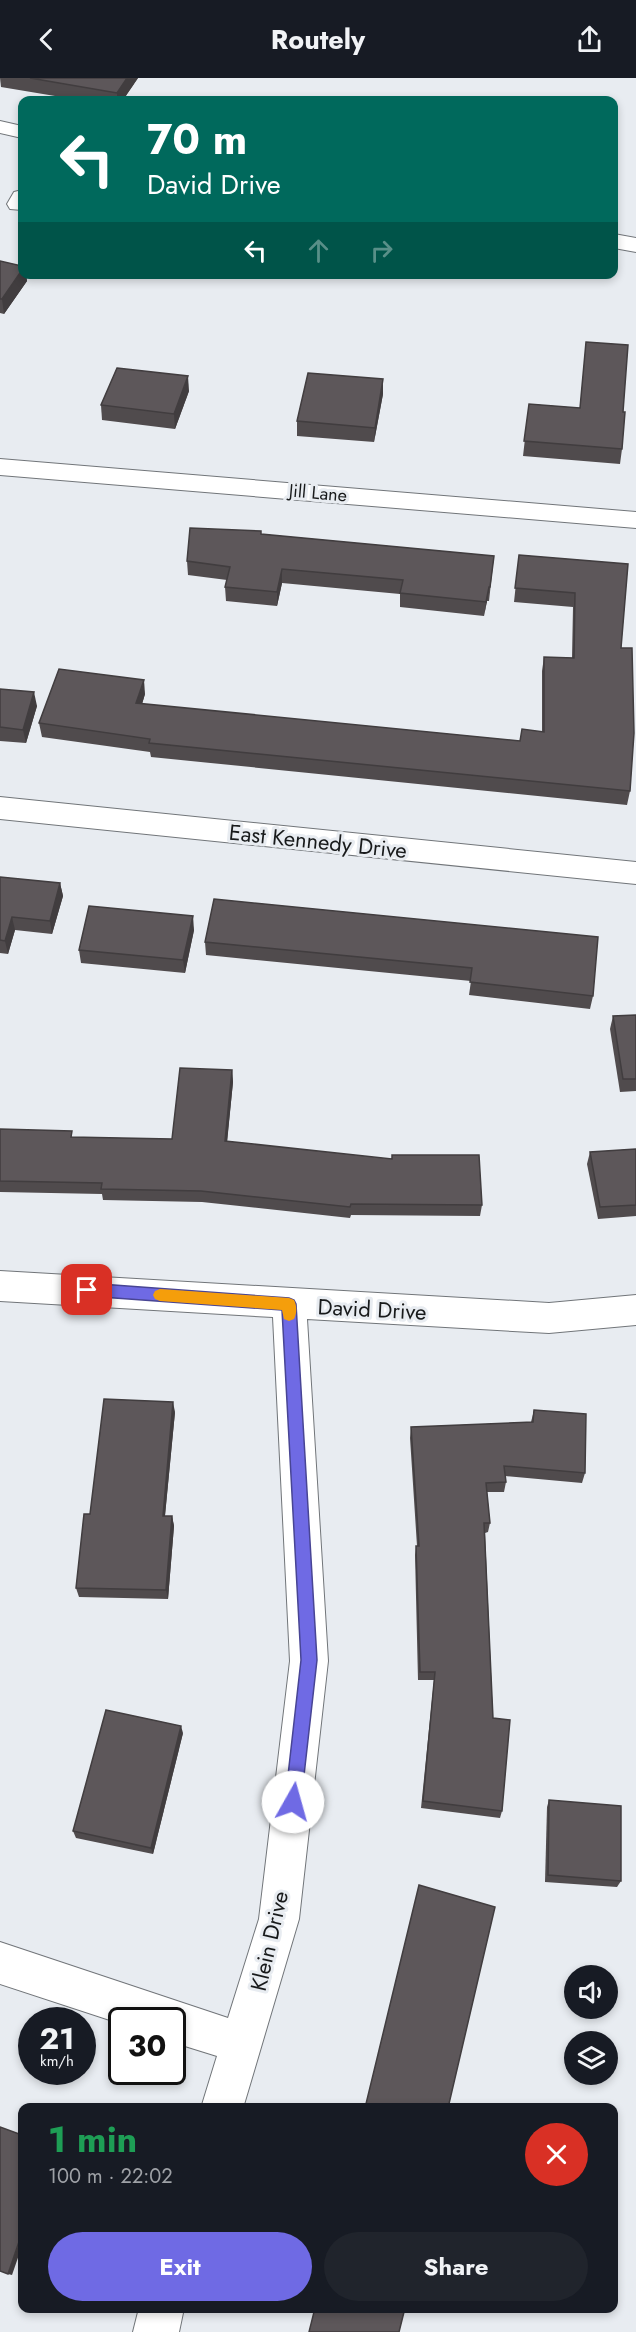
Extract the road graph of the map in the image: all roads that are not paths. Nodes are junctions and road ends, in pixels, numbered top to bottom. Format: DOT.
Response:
graph roads {
  1 [pos="0,127"];
  2 [pos="18,131"];
  3 [pos="618,242"];
  4 [pos="636,245"];
  5 [pos="0,467"];
  6 [pos="636,520"];
  7 [pos="0,808"];
  8 [pos="636,873"];
  9 [pos="0,1286"];
  10 [pos="289,1304"];
  11 [pos="636,1310"];
  12 [pos="0,1963"];
  13 [pos="130,2007"];
  14 [pos="186,2026"];
  15 [pos="243,2044"];
  16 [pos="224,2103"];
  17 [pos="161,2313"];
  18 [pos="156,2332"];
  1 -- 2 [label="street"];
  3 -- 4 [label="street"];
  5 -- 6 [label="street, Jill Lane"];
  7 -- 8 [label="street, East Kennedy Drive"];
  9 -- 10 [label="street, David Drive"];
  10 -- 11 [label="street, David Drive"];
  10 -- 15 [label="street, Klein Drive"];
  12 -- 13 [label="street"];
  14 -- 15 [label="street"];
  15 -- 16 [label="street, Klein Drive"];
  17 -- 18 [label="street"];
}
